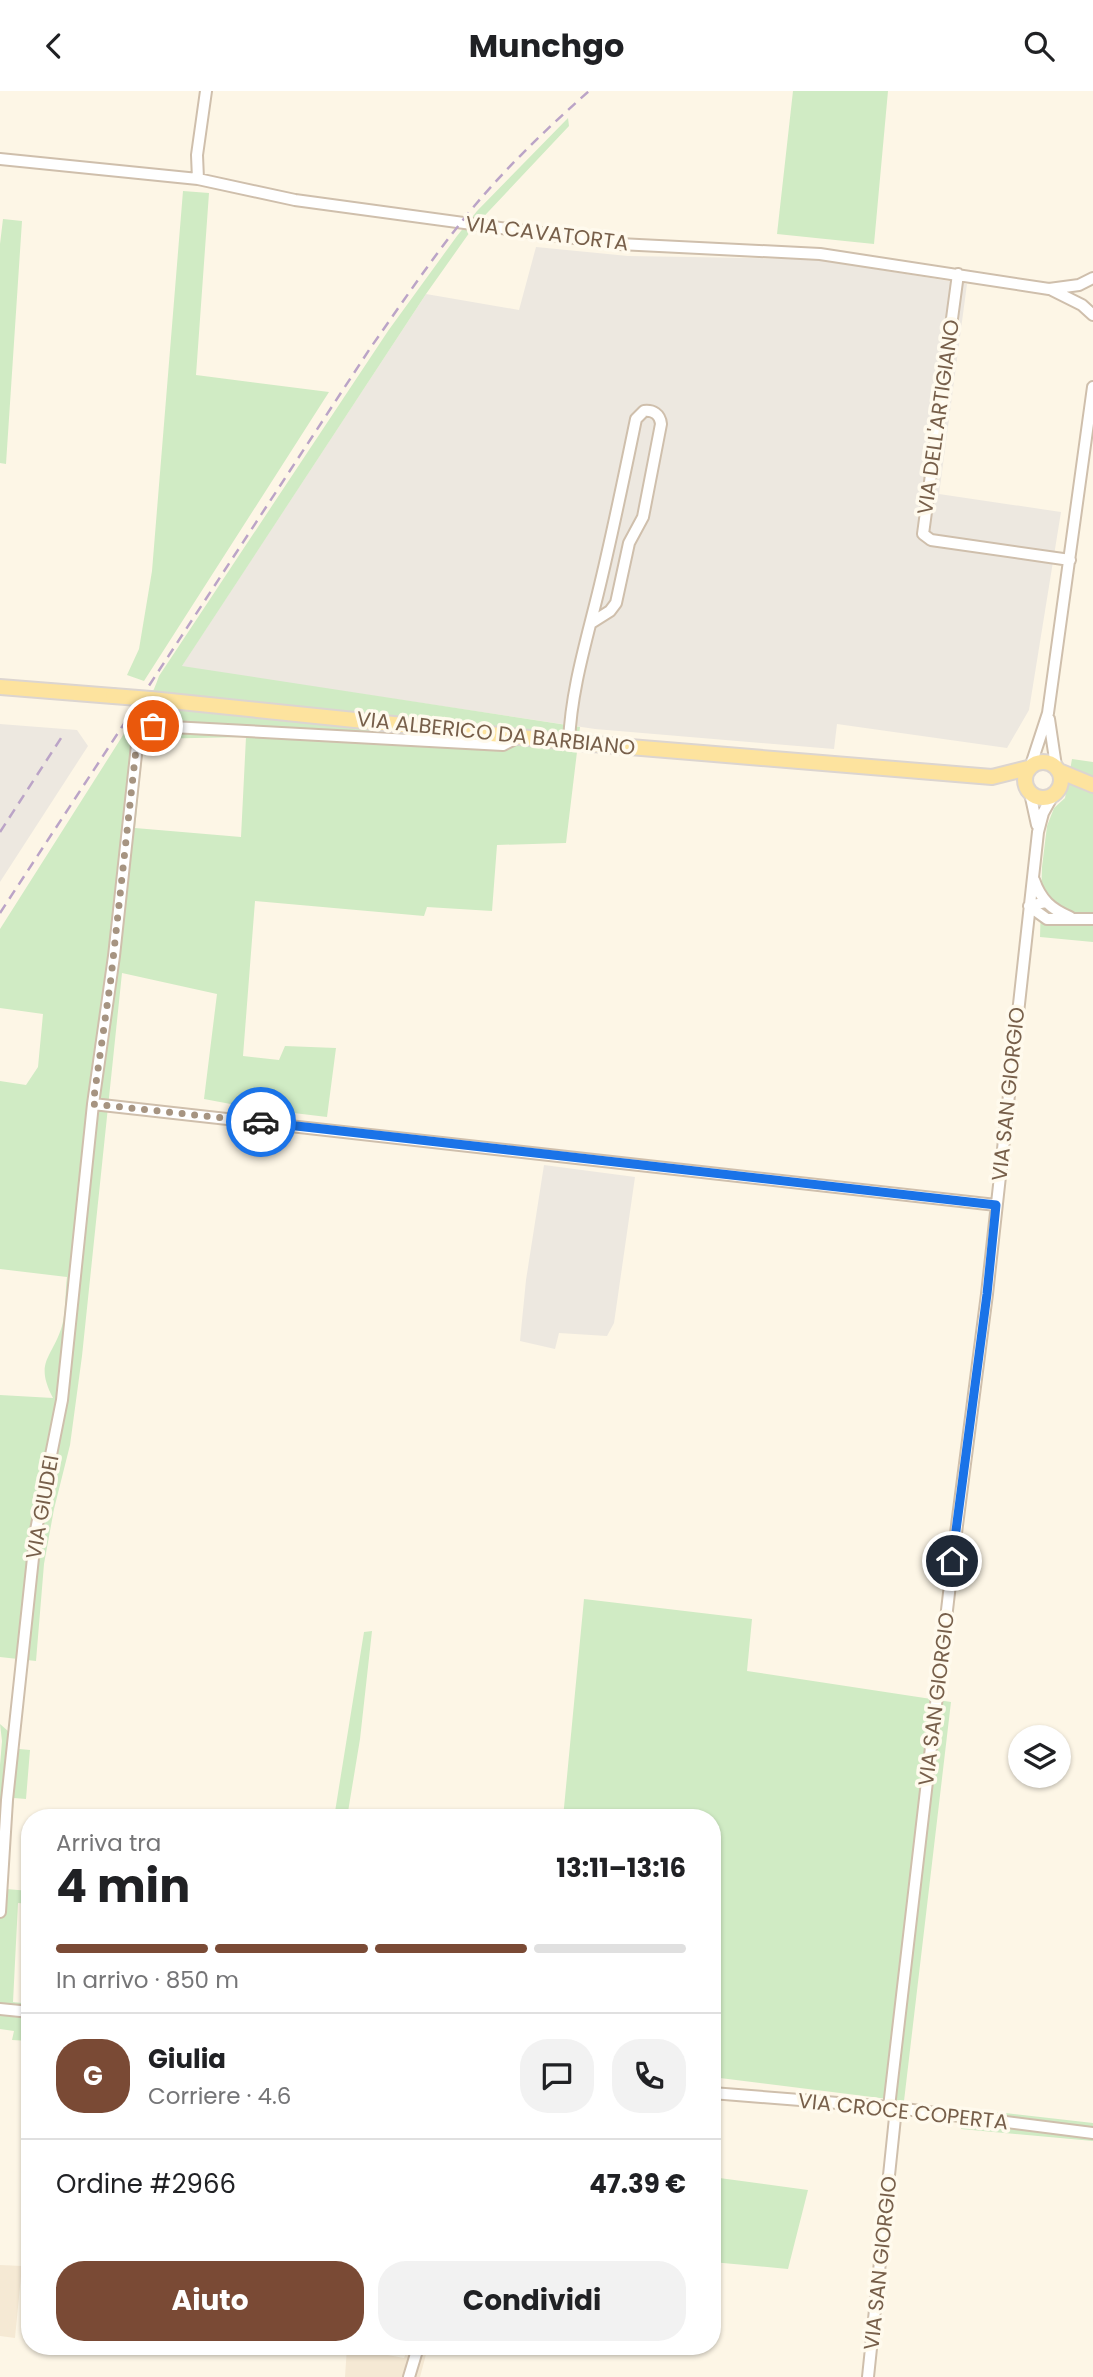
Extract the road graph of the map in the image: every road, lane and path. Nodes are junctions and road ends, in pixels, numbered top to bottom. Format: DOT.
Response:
graph roads {
  1 [pos="206,91"];
  2 [pos="0,159"];
  3 [pos="198,179"];
  4 [pos="958,274"];
  5 [pos="1093,278"];
  6 [pos="1088,285"];
  7 [pos="1049,289"];
  8 [pos="1088,305"];
  9 [pos="1093,315"];
  10 [pos="1093,387"];
  11 [pos="1070,560"];
  12 [pos="591,623"];
  13 [pos="0,687"];
  14 [pos="1048,713"];
  15 [pos="522,735"];
  16 [pos="569,742"];
  17 [pos="1030,767"];
  18 [pos="1057,769"];
  19 [pos="992,777"];
  20 [pos="1093,786"];
  21 [pos="1029,791"];
  22 [pos="1055,793"];
  23 [pos="1038,832"];
  24 [pos="1032,877"];
  25 [pos="1045,902"];
  26 [pos="1029,906"];
  27 [pos="1073,918"];
  28 [pos="1047,919"];
  29 [pos="1093,919"];
  30 [pos="1026,931"];
  31 [pos="93,1104"];
  32 [pos="996,1205"];
  33 [pos="0,1912"];
  34 [pos="0,2009"];
  35 [pos="21,2011"];
  36 [pos="721,2094"];
  37 [pos="892,2107"];
  38 [pos="1093,2133"];
  39 [pos="416,2355"];
  40 [pos="409,2377"];
  41 [pos="868,2377"];
  1 -- 3 [label="street"];
  2 -- 3 [label="street, VIA CAVATORTA"];
  3 -- 4 [label="street, VIA CAVATORTA"];
  4 -- 7 [label="street, VIA CAVATORTA"];
  4 -- 11 [label="street, VIA DELL'ARTIGIANO"];
  5 -- 6 [label="street, VIA CAVATORTA"];
  6 -- 7 [label="street, VIA CAVATORTA"];
  7 -- 8 [label="street"];
  8 -- 9 [label="street"];
  10 -- 11 [label="street"];
  11 -- 14 [label="street"];
  12 -- 12 [label="street"];
  12 -- 16 [label="street"];
  13 -- 15 [label="main road, VIA ALBERICO DA BARBIANO, bridge"];
  14 -- 17 [label="street"];
  14 -- 18 [label="street"];
  15 -- 16 [label="main road, VIA ALBERICO DA BARBIANO"];
  15 -- 31 [label="street, VIA GIUDEI"];
  16 -- 19 [label="main road, VIA ALBERICO DA BARBIANO"];
  17 -- 18 [label="main road"];
  17 -- 19 [label="main road, VIA ALBERICO DA BARBIANO"];
  17 -- 21 [label="main road"];
  18 -- 20 [label="main road"];
  18 -- 22 [label="main road"];
  19 -- 21 [label="main road, VIA ALBERICO DA BARBIANO"];
  20 -- 22 [label="main road"];
  21 -- 22 [label="main road"];
  21 -- 23 [label="street, VIA SAN GIORGIO"];
  22 -- 23 [label="street, VIA SAN GIORGIO"];
  23 -- 24 [label="street, VIA SAN GIORGIO"];
  24 -- 25 [label="street"];
  24 -- 26 [label="street, VIA SAN GIORGIO"];
  25 -- 26 [label="street"];
  25 -- 27 [label="street"];
  26 -- 28 [label="street"];
  26 -- 30 [label="street, VIA SAN GIORGIO"];
  27 -- 28 [label="street"];
  27 -- 29 [label="street"];
  28 -- 30 [label="street"];
  30 -- 32 [label="street, VIA SAN GIORGIO"];
  31 -- 32 [label="street"];
  31 -- 33 [label="street, VIA GIUDEI"];
  32 -- 37 [label="street, VIA SAN GIORGIO"];
  34 -- 35 [label="street"];
  36 -- 37 [label="street, VIA CROCE COPERTA"];
  37 -- 38 [label="street, VIA CROCE COPERTA"];
  37 -- 41 [label="street, VIA SAN GIORGIO"];
  39 -- 40 [label="street"];
}
